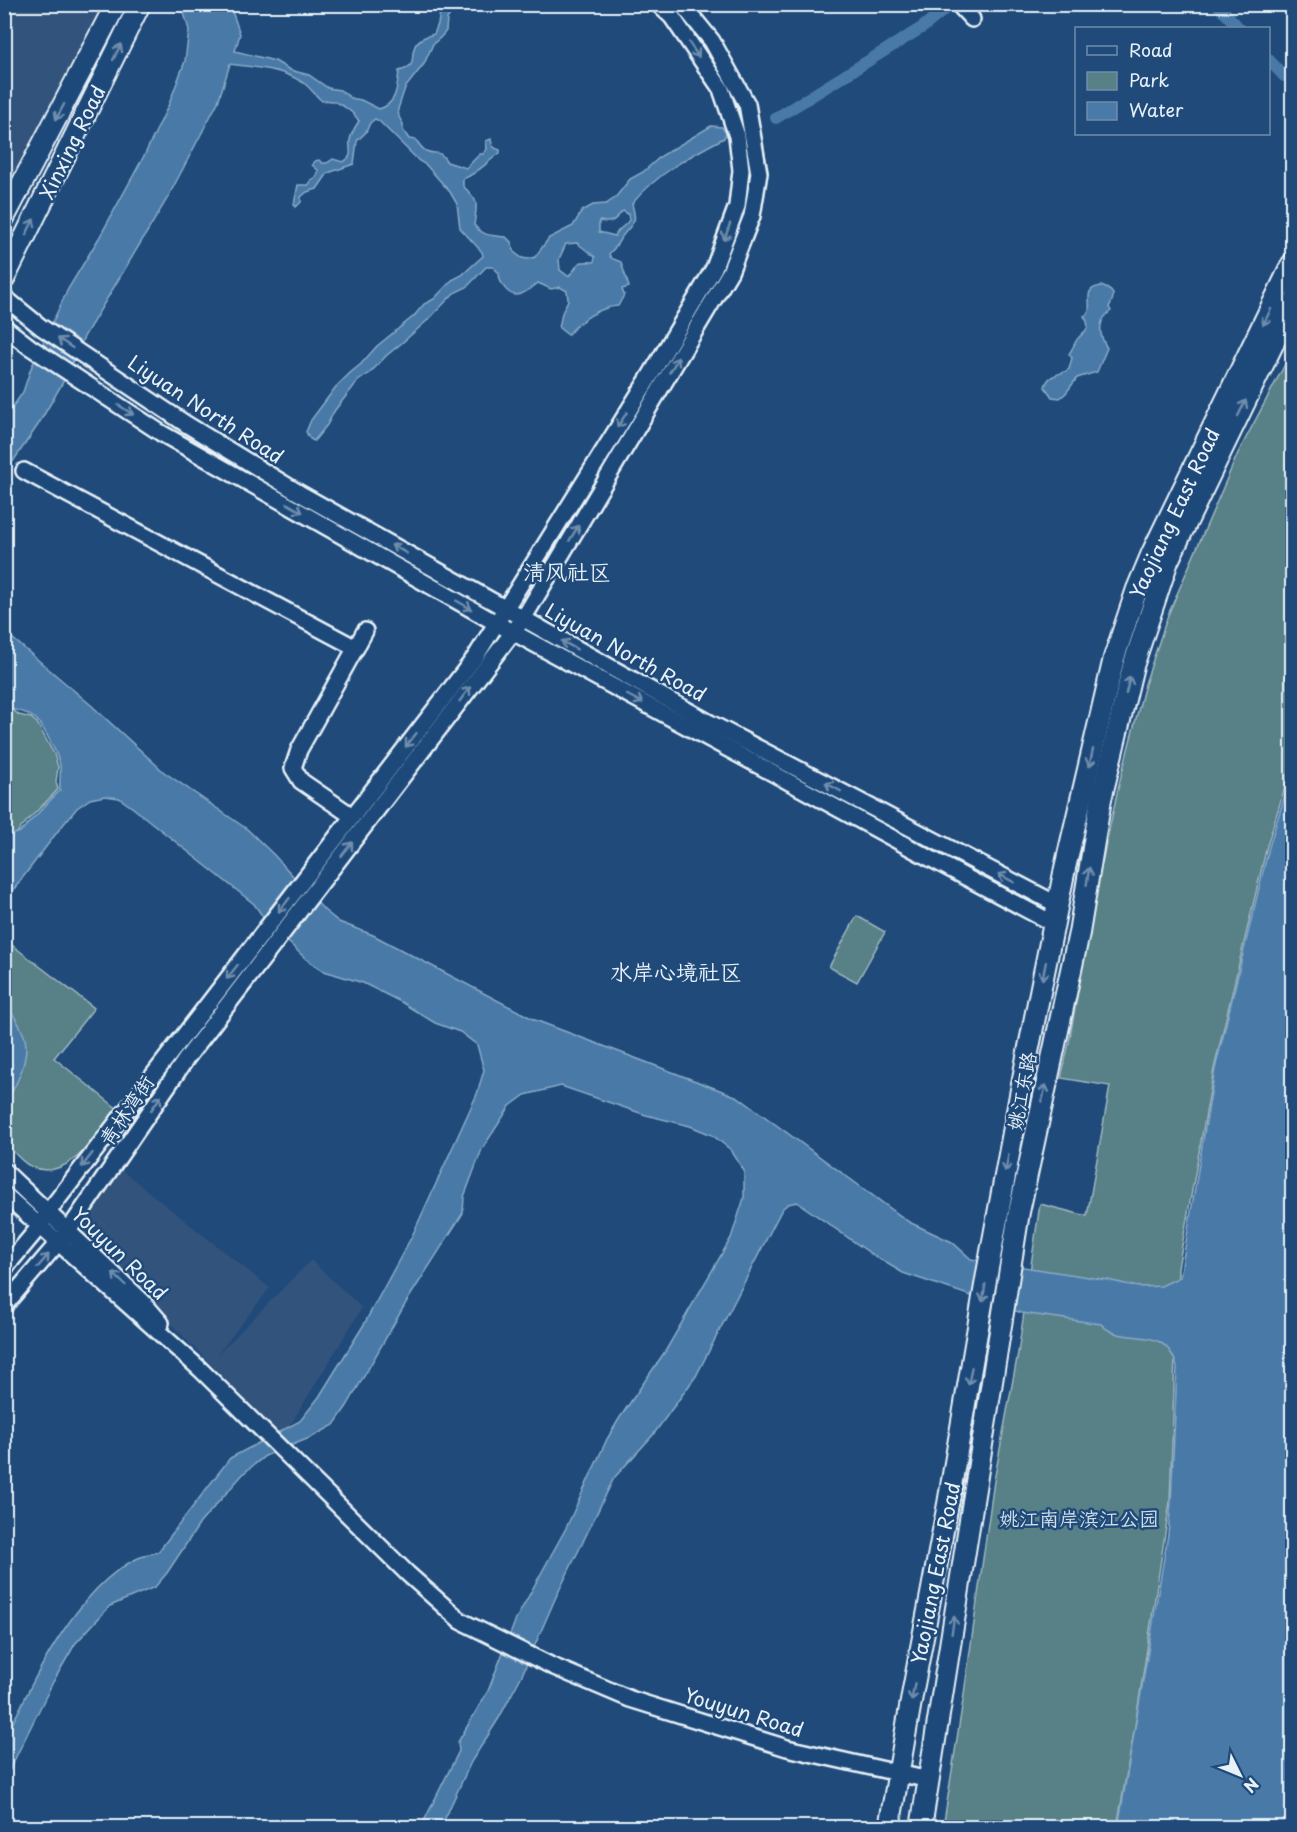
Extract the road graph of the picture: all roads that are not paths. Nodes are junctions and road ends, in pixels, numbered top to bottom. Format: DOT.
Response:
graph roads {
  1 [pos="116,4"];
  2 [pos="140,4"];
  3 [pos="658,4"];
  4 [pos="682,4"];
  5 [pos="958,4"];
  6 [pos="972,19"];
  7 [pos="4,218"];
  8 [pos="1293,264"];
  9 [pos="4,279"];
  10 [pos="4,297"];
  11 [pos="1293,305"];
  12 [pos="4,327"];
  13 [pos="24,471"];
  14 [pos="505,609"];
  15 [pos="523,619"];
  16 [pos="496,623"];
  17 [pos="365,631"];
  18 [pos="513,633"];
  19 [pos="356,648"];
  20 [pos="352,816"];
  21 [pos="1056,914"];
  22 [pos="4,1172"];
  23 [pos="4,1194"];
  24 [pos="48,1212"];
  25 [pos="40,1226"];
  26 [pos="64,1237"];
  27 [pos="4,1269"];
  28 [pos="4,1306"];
  29 [pos="979,1319"];
  30 [pos="1001,1323"];
  31 [pos="898,1773"];
  32 [pos="929,1780"];
  33 [pos="889,1827"];
  34 [pos="921,1827"];
  1 -- 7 [label="main road, Xinxing Road, one-way"];
  9 -- 2 [label="main road, Xinxing Road, one-way"];
  3 -- 14 [label="street, 青林湾街, one-way"];
  15 -- 4 [label="street, 青林湾街, one-way"];
  5 -- 6 [label="street"];
  8 -- 21 [label="main road, Yaojiang East Road, one-way"];
  14 -- 10 [label="street, Liyuan North Road, one-way"];
  30 -- 11 [label="main road, 姚江东路, one-way"];
  12 -- 16 [label="street, Liyuan North Road, one-way"];
  13 -- 19 [label="street"];
  14 -- 15 [label="street, Liyuan North Road"];
  14 -- 16 [label="street, 青林湾街"];
  15 -- 18 [label="street, 青林湾街"];
  21 -- 15 [label="street, Liyuan North Road, one-way"];
  16 -- 18 [label="street, Liyuan North Road"];
  16 -- 20 [label="street, 青林湾街, one-way"];
  17 -- 19 [label="street"];
  18 -- 21 [label="street, Liyuan North Road, one-way"];
  26 -- 18 [label="street, 青林湾街, one-way"];
  19 -- 20 [label="street"];
  20 -- 24 [label="street, 青林湾街, one-way"];
  21 -- 29 [label="main road, 姚江东路, one-way"];
  22 -- 24 [label="street, Youyun Road"];
  23 -- 25 [label="street, Youyun Road"];
  24 -- 25 [label="street, 青林湾街"];
  24 -- 26 [label="street, Youyun Road"];
  25 -- 26 [label="street, Youyun Road"];
  25 -- 27 [label="street, 青林湾街"];
  28 -- 26 [label="street, 青林湾街, one-way"];
  26 -- 31 [label="street, Youyun Road"];
  29 -- 31 [label="main road, Yaojiang East Road, one-way"];
  32 -- 30 [label="main road, Yaojiang East Road, one-way"];
  31 -- 32 [label="street, Youyun Road"];
  31 -- 33 [label="main road, Yaojiang East Road"];
  32 -- 34 [label="main road, Yaojiang East Road"];
}
